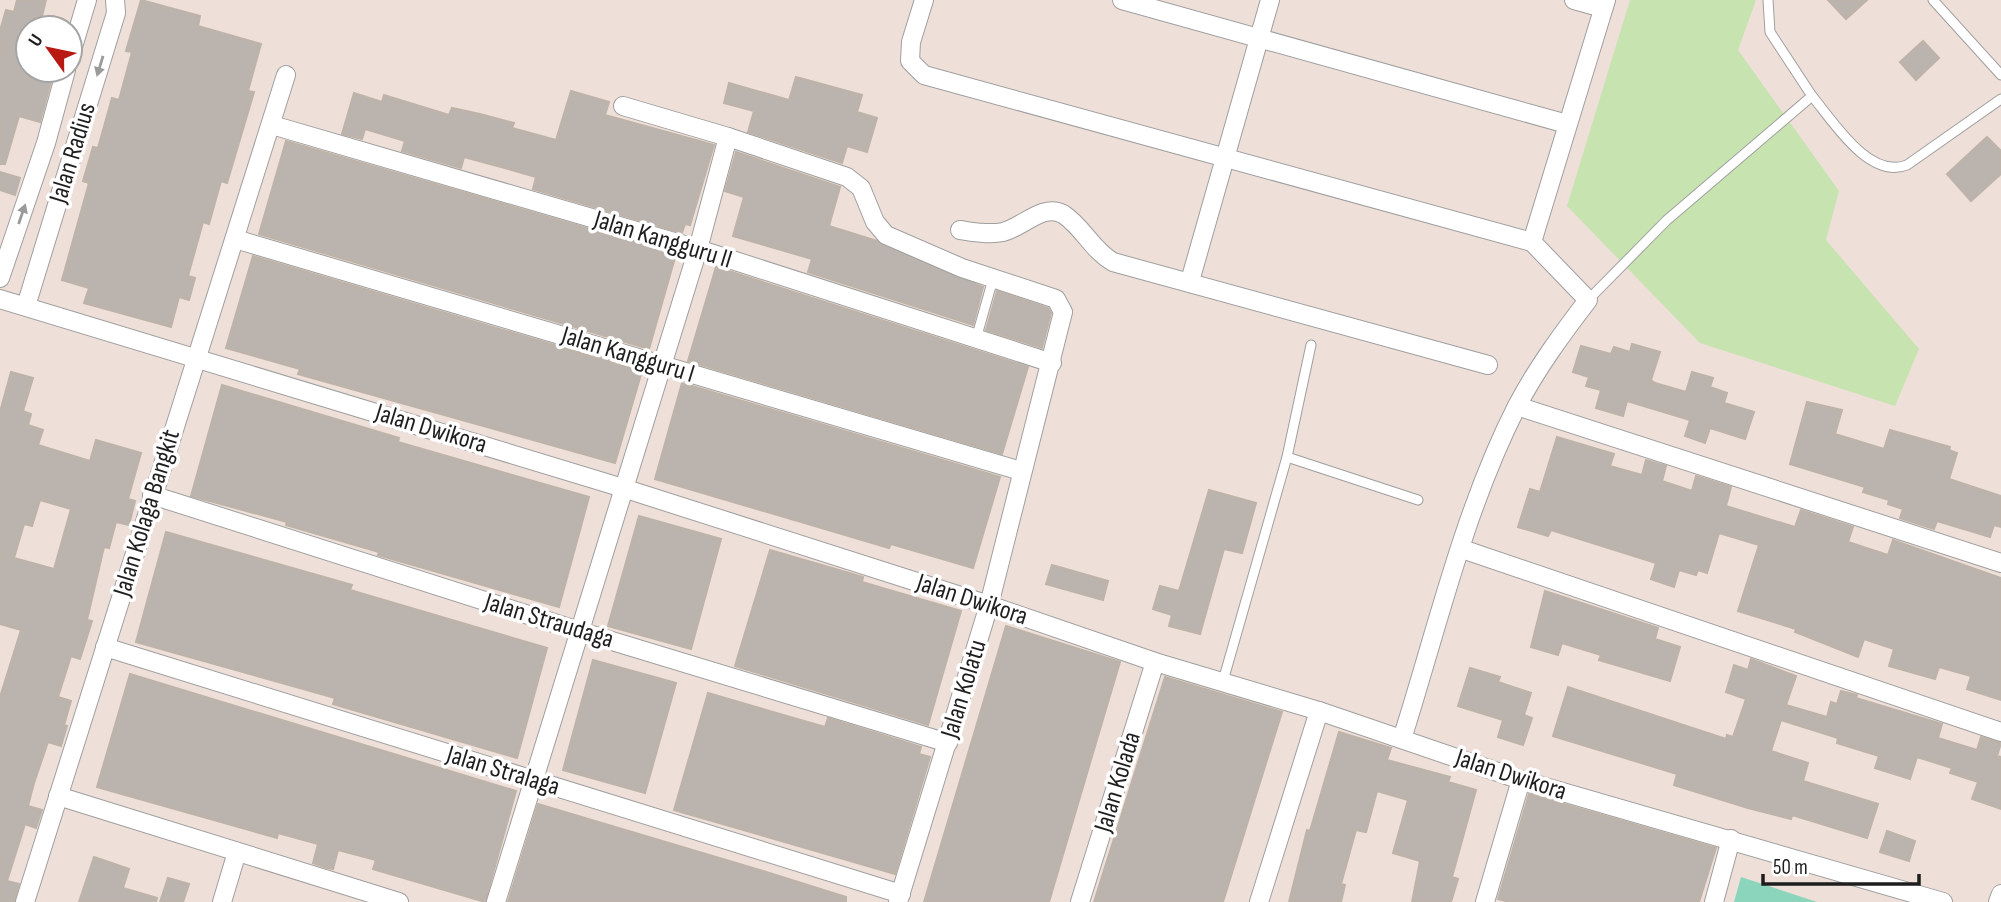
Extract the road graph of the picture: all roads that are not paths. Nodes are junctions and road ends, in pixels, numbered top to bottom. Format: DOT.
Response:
graph roads {
  1 [pos="115,0"];
  2 [pos="924,0"];
  3 [pos="1122,0"];
  4 [pos="1270,0"];
  5 [pos="1574,0"];
  6 [pos="1768,0"];
  7 [pos="1933,0"];
  8 [pos="1605,4"];
  9 [pos="1259,38"];
  10 [pos="286,75"];
  11 [pos="2001,75"];
  12 [pos="62,84"];
  13 [pos="1812,96"];
  14 [pos="2001,99"];
  15 [pos="623,106"];
  16 [pos="1567,124"];
  17 [pos="272,125"];
  18 [pos="728,137"];
  19 [pos="46,143"];
  20 [pos="73,152"];
  21 [pos="1226,158"];
  22 [pos="960,230"];
  23 [pos="236,239"];
  24 [pos="1532,242"];
  25 [pos="698,249"];
  26 [pos="0,278"];
  27 [pos="993,279"];
  28 [pos="1190,281"];
  29 [pos="0,299"];
  30 [pos="1588,300"];
  31 [pos="26,306"];
  32 [pos="976,339"];
  33 [pos="1311,345"];
  34 [pos="196,358"];
  35 [pos="1052,363"];
  36 [pos="1488,365"];
  37 [pos="662,366"];
  38 [pos="1517,407"];
  39 [pos="1287,457"];
  40 [pos="1021,471"];
  41 [pos="623,488"];
  42 [pos="152,495"];
  43 [pos="1418,500"];
  44 [pos="1462,549"];
  45 [pos="2001,563"];
  46 [pos="989,605"];
  47 [pos="579,631"];
  48 [pos="105,647"];
  49 [pos="1155,662"];
  50 [pos="1223,681"];
  51 [pos="1319,711"];
  52 [pos="2001,732"];
  53 [pos="1402,739"];
  54 [pos="948,743"];
  55 [pos="1521,780"];
  56 [pos="534,781"];
  57 [pos="58,796"];
  58 [pos="1731,839"];
  59 [pos="237,852"];
  60 [pos="2001,894"];
  61 [pos="900,898"];
  62 [pos="25,902"];
  63 [pos="222,902"];
  64 [pos="399,902"];
  65 [pos="496,902"];
  66 [pos="1080,902"];
  67 [pos="1259,902"];
  68 [pos="1485,902"];
  69 [pos="1714,902"];
  70 [pos="1943,902"];
  71 [pos="1998,902"];
  1 -- 20 [label="street, Jalan Radius, one-way"];
  2 -- 21 [label="street"];
  3 -- 9 [label="street"];
  4 -- 9 [label="street"];
  5 -- 8 [label="street"];
  6 -- 13 [label="lane"];
  7 -- 11 [label="lane"];
  8 -- 16 [label="street"];
  9 -- 16 [label="street"];
  9 -- 21 [label="street"];
  10 -- 17 [label="street, Jalan Kolaga Bangkit"];
  12 -- 19 [label="street, Jalan Radius"];
  13 -- 14 [label="lane"];
  13 -- 30 [label="lane"];
  15 -- 18 [label="street"];
  16 -- 24 [label="street"];
  17 -- 23 [label="street, Jalan Kolaga Bangkit"];
  17 -- 25 [label="street, Jalan Kangguru II"];
  18 -- 25 [label="street"];
  18 -- 27 [label="street"];
  19 -- 20 [label="street"];
  26 -- 19 [label="street, Jalan Radius, one-way"];
  20 -- 31 [label="street, Jalan Radius"];
  21 -- 24 [label="street"];
  21 -- 28 [label="street"];
  22 -- 28 [label="street"];
  23 -- 34 [label="street, Jalan Kolaga Bangkit"];
  23 -- 37 [label="street, Jalan Kangguru I"];
  24 -- 30 [label="street"];
  25 -- 32 [label="street, Jalan Kangguru II"];
  25 -- 37 [label="street"];
  27 -- 32 [label="lane"];
  27 -- 35 [label="street, Jalan Kolatu"];
  28 -- 36 [label="street"];
  29 -- 31 [label="street, Jalan Dwikora"];
  30 -- 38 [label="street"];
  31 -- 34 [label="street, Jalan Dwikora"];
  32 -- 35 [label="street, Jalan Kangguru II"];
  33 -- 39 [label="lane"];
  34 -- 41 [label="street, Jalan Dwikora"];
  34 -- 42 [label="street, Jalan Kolaga Bangkit"];
  35 -- 40 [label="street, Jalan Kolatu"];
  37 -- 40 [label="street, Jalan Kangguru I"];
  37 -- 41 [label="street"];
  38 -- 44 [label="street"];
  38 -- 45 [label="street"];
  39 -- 43 [label="lane"];
  39 -- 50 [label="lane"];
  40 -- 46 [label="street, Jalan Kolatu"];
  41 -- 46 [label="street, Jalan Dwikora"];
  41 -- 47 [label="street"];
  42 -- 47 [label="street, Jalan Straudaga"];
  42 -- 48 [label="street, Jalan Kolaga Bangkit"];
  44 -- 52 [label="street"];
  44 -- 53 [label="street"];
  46 -- 49 [label="street, Jalan Dwikora"];
  46 -- 54 [label="street, Jalan Kolatu"];
  47 -- 54 [label="street, Jalan Straudaga"];
  47 -- 56 [label="street"];
  48 -- 56 [label="street, Jalan Stralaga"];
  48 -- 57 [label="street, Jalan Kolaga Bangkit"];
  49 -- 50 [label="street, Jalan Dwikora"];
  49 -- 66 [label="street, Jalan Kolada"];
  50 -- 51 [label="street, Jalan Dwikora"];
  51 -- 53 [label="street, Jalan Dwikora"];
  51 -- 67 [label="street"];
  53 -- 55 [label="street, Jalan Dwikora"];
  54 -- 61 [label="street, Jalan Kolatu"];
  55 -- 58 [label="street, Jalan Dwikora"];
  55 -- 68 [label="street"];
  56 -- 61 [label="street, Jalan Stralaga"];
  56 -- 65 [label="street"];
  57 -- 59 [label="street"];
  57 -- 62 [label="street, Jalan Kolaga Bangkit"];
  58 -- 69 [label="street"];
  58 -- 70 [label="street, Jalan Dwikora"];
  59 -- 63 [label="street"];
  59 -- 64 [label="street"];
  60 -- 71 [label="street"];
}
